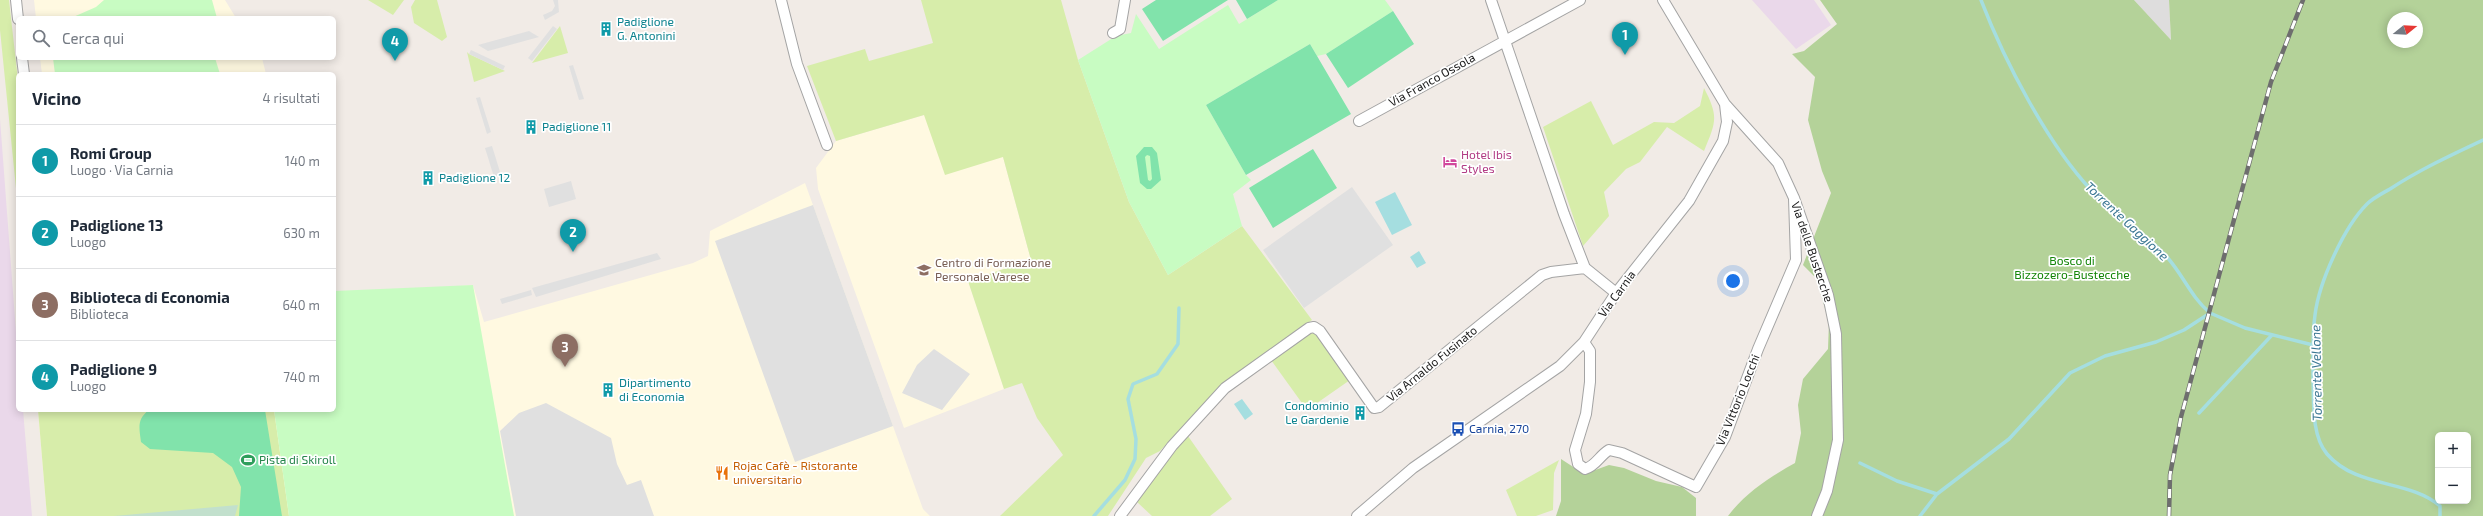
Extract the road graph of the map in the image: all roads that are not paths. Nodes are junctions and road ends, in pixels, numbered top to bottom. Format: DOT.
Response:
graph roads {
  1 [pos="16,0"];
  2 [pos="782,0"];
  3 [pos="1124,0"];
  4 [pos="1491,0"];
  5 [pos="1580,0"];
  6 [pos="1664,0"];
  7 [pos="18,16"];
  8 [pos="1113,33"];
  9 [pos="1506,41"];
  10 [pos="22,60"];
  11 [pos="24,72"];
  12 [pos="1725,104"];
  13 [pos="1359,121"];
  14 [pos="827,145"];
  15 [pos="1794,198"];
  16 [pos="1585,268"];
  17 [pos="1616,293"];
  18 [pos="1584,342"];
  19 [pos="1120,516"];
  20 [pos="1356,516"];
  21 [pos="1817,516"];
  1 -- 7 [label="street"];
  2 -- 14 [label="street"];
  3 -- 8 [label="street"];
  4 -- 9 [label="street"];
  5 -- 9 [label="street, Via Franco Ossola"];
  6 -- 12 [label="street, Via Carnia"];
  9 -- 13 [label="street, Via Franco Ossola"];
  9 -- 16 [label="street"];
  10 -- 11 [label="street"];
  12 -- 15 [label="street, Via delle Bustecche"];
  12 -- 17 [label="street, Via Carnia"];
  15 -- 18 [label="street, Via Vittorio Locchi"];
  15 -- 21 [label="street, Via delle Bustecche"];
  16 -- 17 [label="street"];
  16 -- 19 [label="street, Via Arnaldo Fusinato"];
  17 -- 18 [label="street, Via Carnia"];
  18 -- 20 [label="street, Via Carnia"];
}
